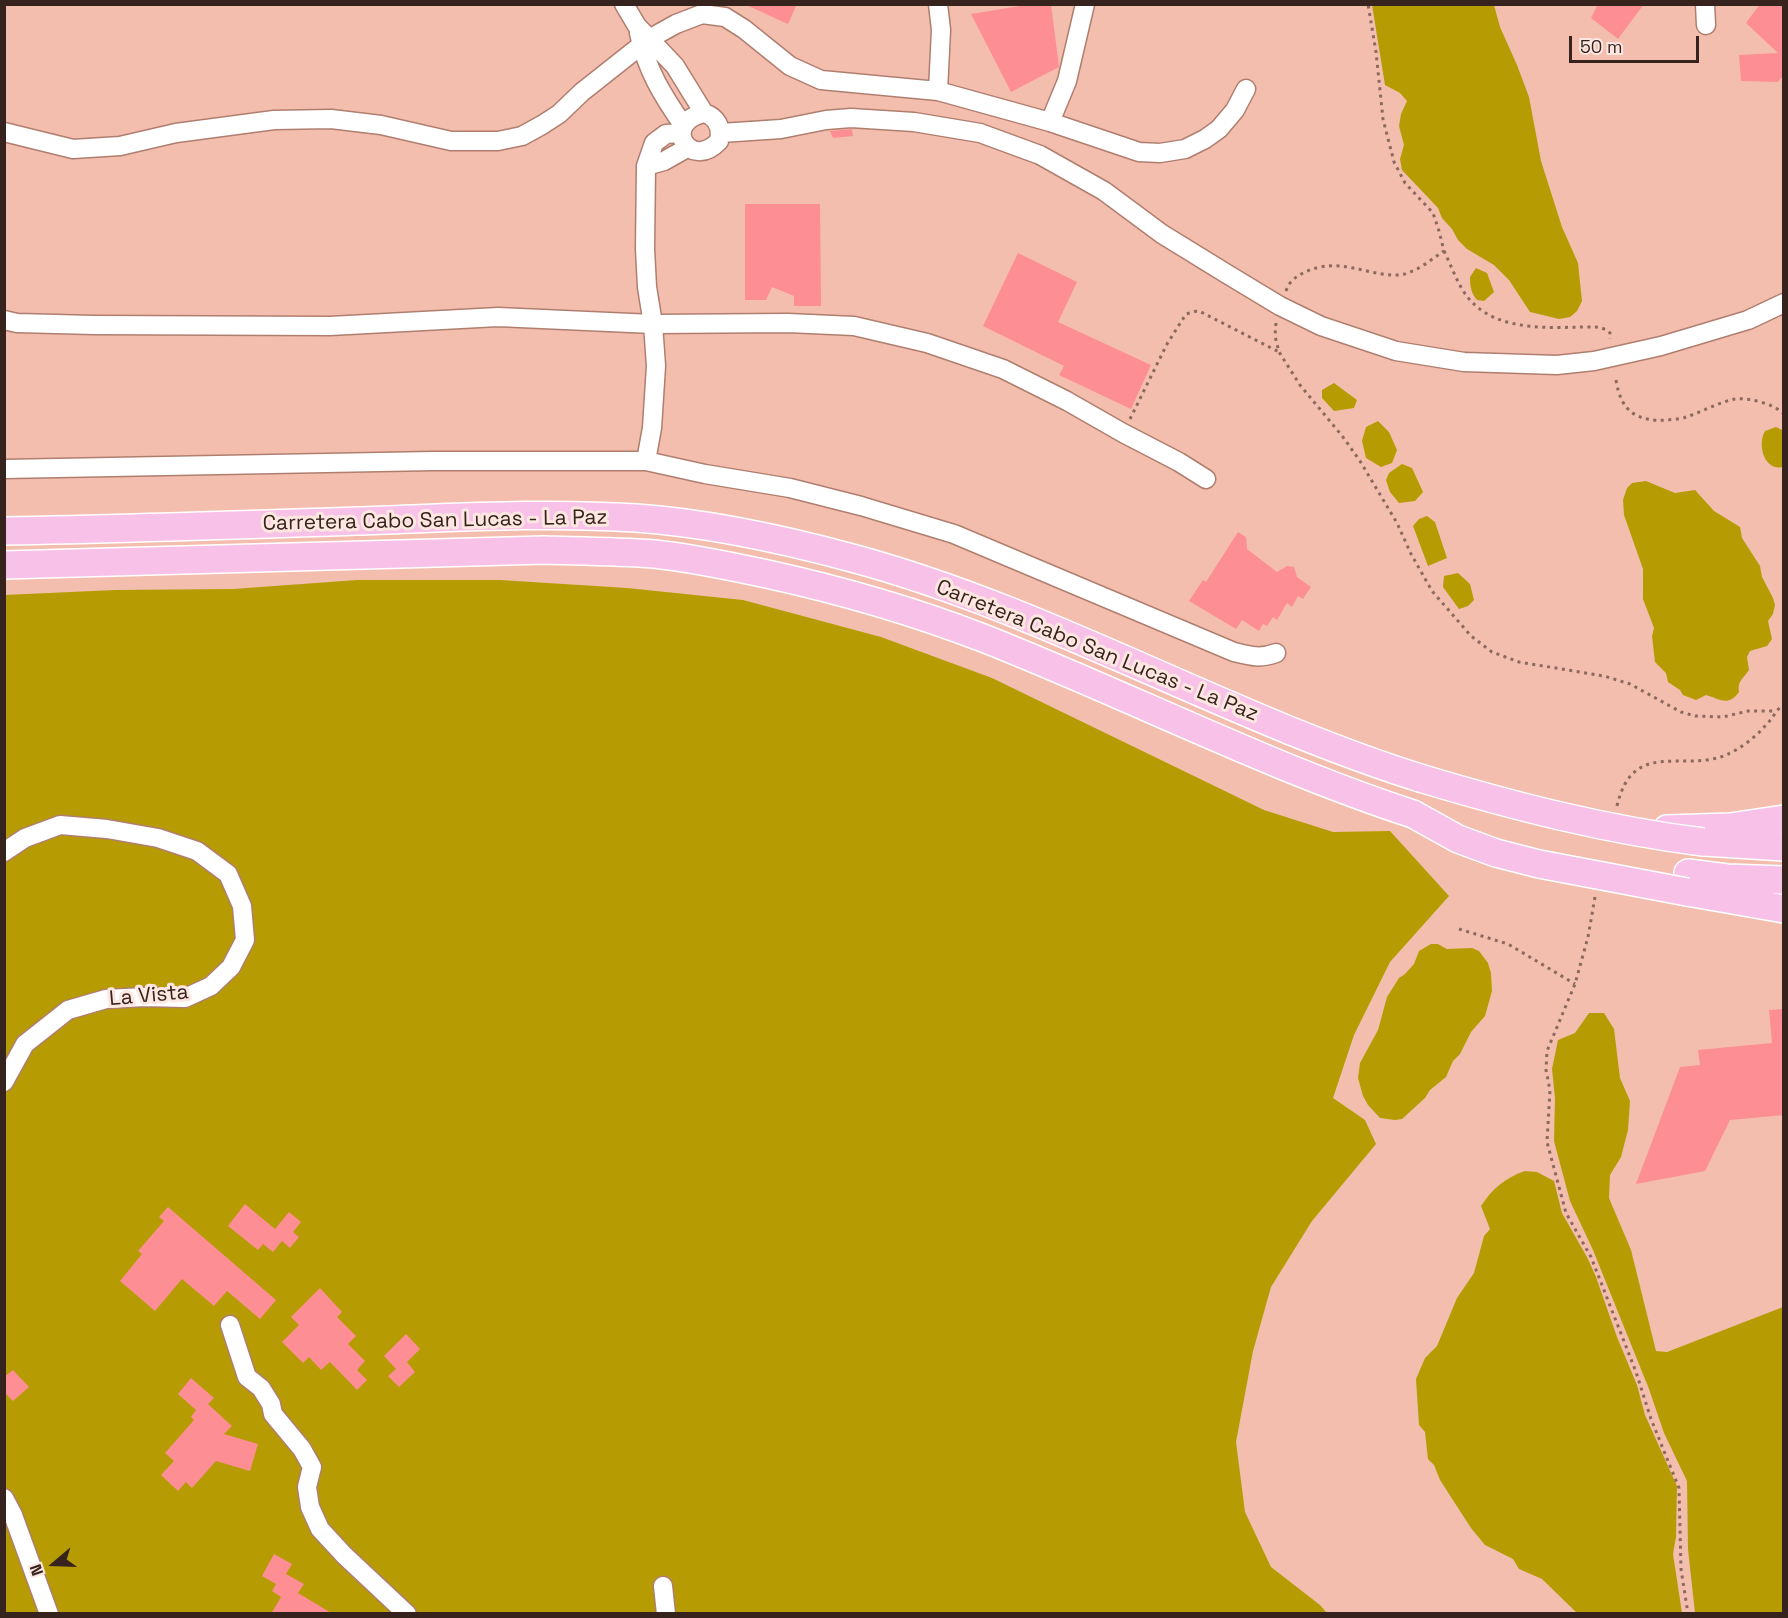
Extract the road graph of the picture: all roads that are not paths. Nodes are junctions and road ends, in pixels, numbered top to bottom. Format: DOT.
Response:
graph roads {
  1 [pos="624,4"];
  2 [pos="938,4"];
  3 [pos="1085,4"];
  4 [pos="1705,4"];
  5 [pos="1706,25"];
  6 [pos="642,36"];
  7 [pos="1246,89"];
  8 [pos="938,91"];
  9 [pos="704,114"];
  10 [pos="1050,122"];
  11 [pos="4,132"];
  12 [pos="721,133"];
  13 [pos="684,136"];
  14 [pos="1784,303"];
  15 [pos="4,320"];
  16 [pos="653,324"];
  17 [pos="646,461"];
  18 [pos="4,469"];
  19 [pos="1206,479"];
  20 [pos="4,532"];
  21 [pos="4,565"];
  22 [pos="63,565"];
  23 [pos="4,573"];
  24 [pos="1276,653"];
  25 [pos="1784,819"];
  26 [pos="1704,835"];
  27 [pos="1784,847"];
  28 [pos="4,852"];
  29 [pos="1784,880"];
  30 [pos="1687,883"];
  31 [pos="1784,909"];
  32 [pos="4,1082"];
  33 [pos="230,1325"];
  34 [pos="4,1498"];
  35 [pos="663,1586"];
  36 [pos="49,1614"];
  37 [pos="407,1614"];
  38 [pos="666,1614"];
  1 -- 6 [label="street"];
  2 -- 8 [label="street"];
  3 -- 10 [label="street"];
  4 -- 5 [label="street"];
  6 -- 8 [label="street"];
  6 -- 9 [label="street"];
  6 -- 11 [label="street"];
  6 -- 13 [label="street"];
  7 -- 10 [label="street"];
  8 -- 10 [label="street"];
  9 -- 12 [label="street"];
  9 -- 13 [label="street"];
  12 -- 13 [label="street"];
  12 -- 14 [label="street"];
  13 -- 16 [label="street"];
  15 -- 16 [label="street"];
  16 -- 17 [label="street"];
  16 -- 19 [label="street"];
  17 -- 18 [label="street"];
  17 -- 24 [label="street"];
  20 -- 26 [label="highway, Carretera Cabo San Lucas - La Paz, bridge"];
  21 -- 22 [label="highway, Carretera Cabo San Lucas - La Paz"];
  22 -- 23 [label="street"];
  22 -- 30 [label="highway, Carretera Cabo San Lucas - La Paz, bridge"];
  25 -- 26 [label="highway"];
  26 -- 27 [label="highway, Carretera Cabo San Lucas - La Paz"];
  28 -- 32 [label="street, La Vista"];
  29 -- 30 [label="highway, Carretera Cabo San Lucas - La Paz"];
  30 -- 31 [label="highway"];
  33 -- 37 [label="street"];
  34 -- 36 [label="street"];
  35 -- 38 [label="street"];
}
